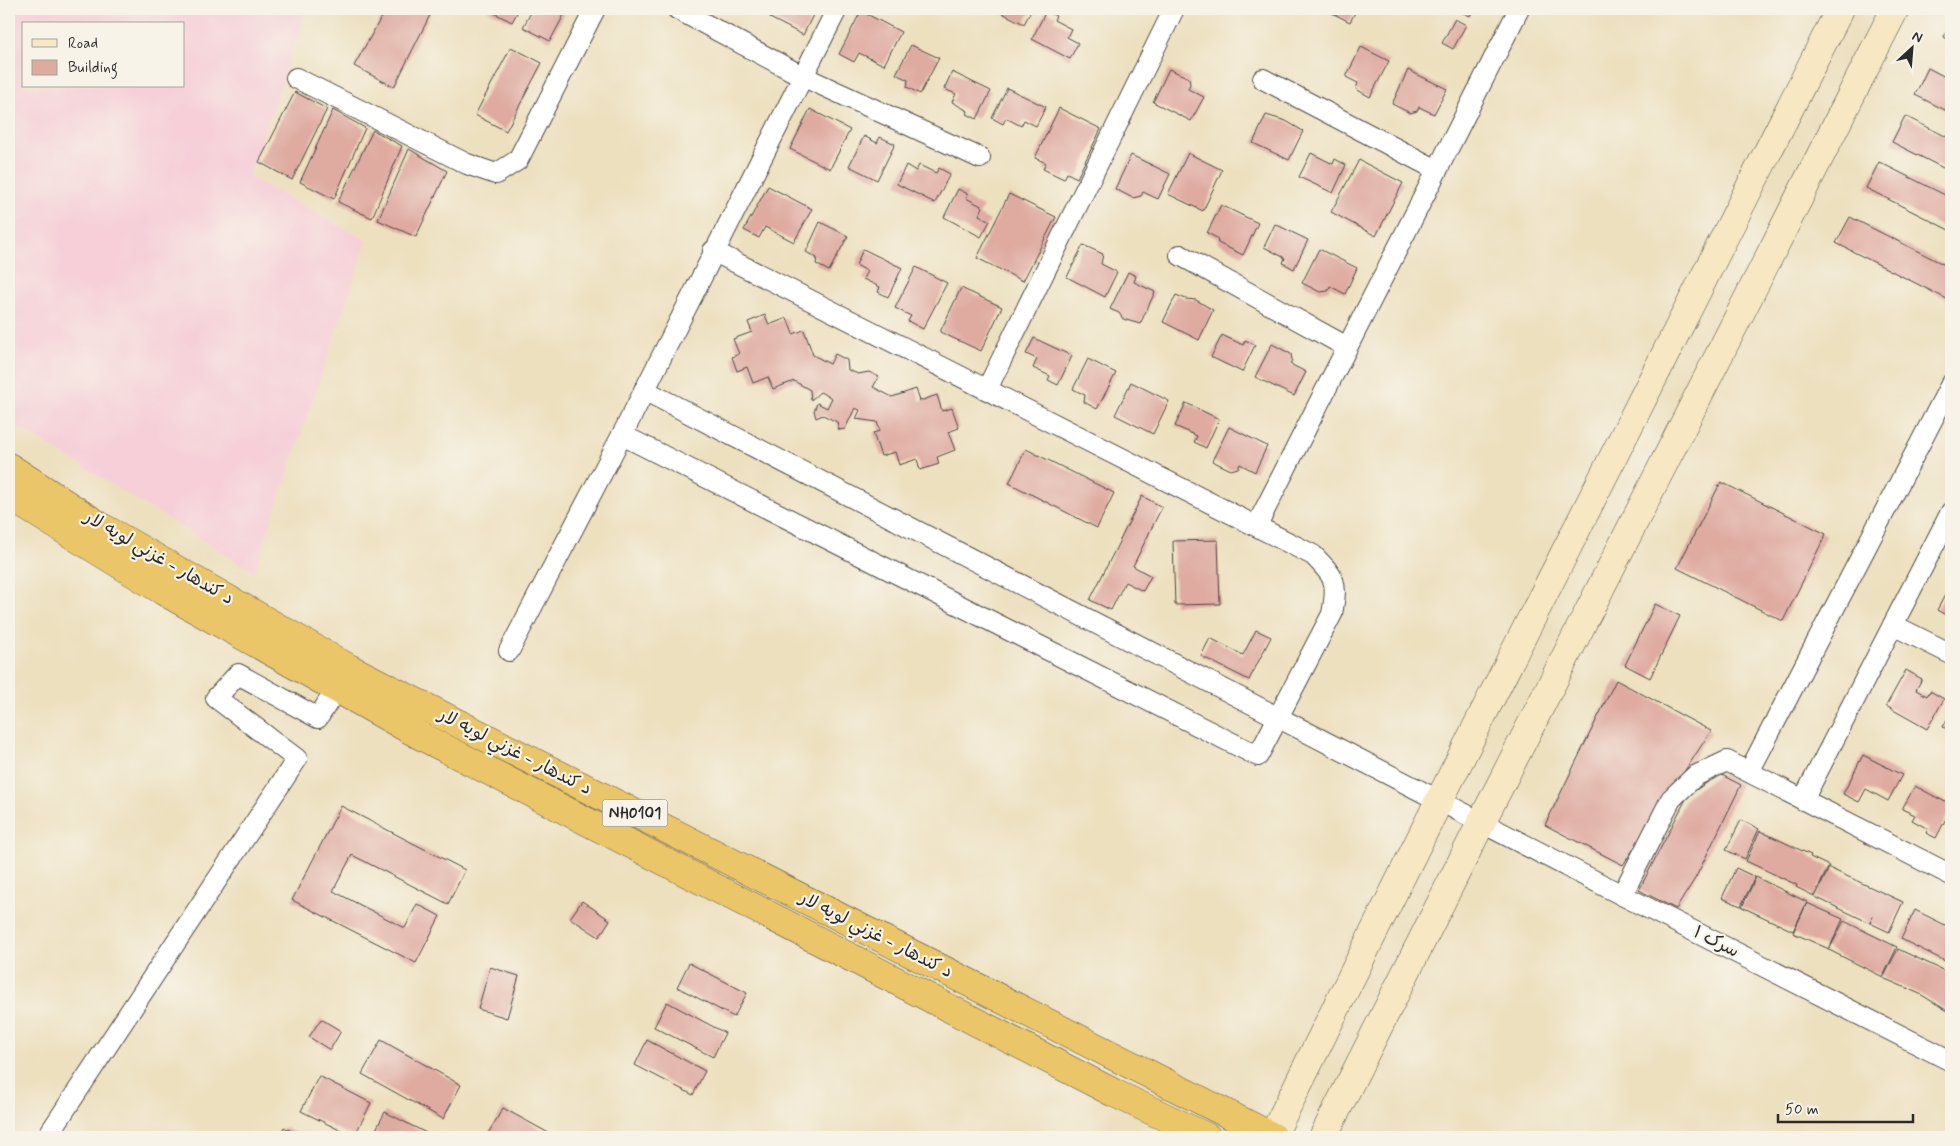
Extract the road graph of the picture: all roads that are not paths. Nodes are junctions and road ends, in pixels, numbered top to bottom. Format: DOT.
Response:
graph roads {
  1 [pos="595,9"];
  2 [pos="677,9"];
  3 [pos="836,9"];
  4 [pos="1174,9"];
  5 [pos="1519,9"];
  6 [pos="1840,9"];
  7 [pos="1896,9"];
  8 [pos="802,76"];
  9 [pos="296,78"];
  10 [pos="1262,79"];
  11 [pos="980,158"];
  12 [pos="1437,170"];
  13 [pos="713,251"];
  14 [pos="1180,255"];
  15 [pos="1347,347"];
  16 [pos="1951,384"];
  17 [pos="987,389"];
  18 [pos="644,390"];
  19 [pos="622,435"];
  20 [pos="9,467"];
  21 [pos="9,496"];
  22 [pos="1951,512"];
  23 [pos="1257,525"];
  24 [pos="1894,625"];
  25 [pos="509,651"];
  26 [pos="1951,654"];
  27 [pos="343,678"];
  28 [pos="1279,716"];
  29 [pos="1749,772"];
  30 [pos="1440,799"];
  31 [pos="1803,800"];
  32 [pos="1482,821"];
  33 [pos="1951,875"];
  34 [pos="1622,894"];
  35 [pos="1951,1061"];
  36 [pos="47,1137"];
  37 [pos="1207,1137"];
  38 [pos="1272,1137"];
  39 [pos="1323,1137"];
  1 -- 9 [label="street"];
  2 -- 8 [label="street"];
  3 -- 8 [label="street"];
  4 -- 17 [label="street"];
  5 -- 12 [label="street"];
  6 -- 30 [label="street"];
  7 -- 32 [label="street"];
  8 -- 11 [label="street"];
  8 -- 13 [label="street"];
  10 -- 12 [label="street"];
  12 -- 15 [label="street"];
  13 -- 17 [label="street"];
  13 -- 18 [label="street"];
  14 -- 15 [label="street"];
  15 -- 23 [label="street"];
  16 -- 29 [label="street"];
  17 -- 23 [label="street"];
  18 -- 19 [label="street"];
  18 -- 28 [label="street, سرک ۱"];
  19 -- 25 [label="street"];
  19 -- 28 [label="street"];
  20 -- 27 [label="highway, د کندهار - غزني لويه لار / NH0101"];
  21 -- 27 [label="highway, د کندهار - غزني لويه لار / NH0101"];
  22 -- 24 [label="street"];
  23 -- 28 [label="street"];
  24 -- 26 [label="street"];
  24 -- 31 [label="street"];
  27 -- 36 [label="street"];
  27 -- 37 [label="highway, د کندهار - غزني لويه لار / NH0101"];
  27 -- 38 [label="highway, د کندهار - غزني لويه لار / NH0101"];
  28 -- 30 [label="street, سرک ۱"];
  29 -- 31 [label="street"];
  29 -- 34 [label="street"];
  30 -- 32 [label="street, سرک ۱"];
  30 -- 38 [label="street"];
  31 -- 33 [label="street"];
  32 -- 34 [label="street, سرک ۱"];
  32 -- 39 [label="street"];
  34 -- 35 [label="street, سرک ۱"];
}
